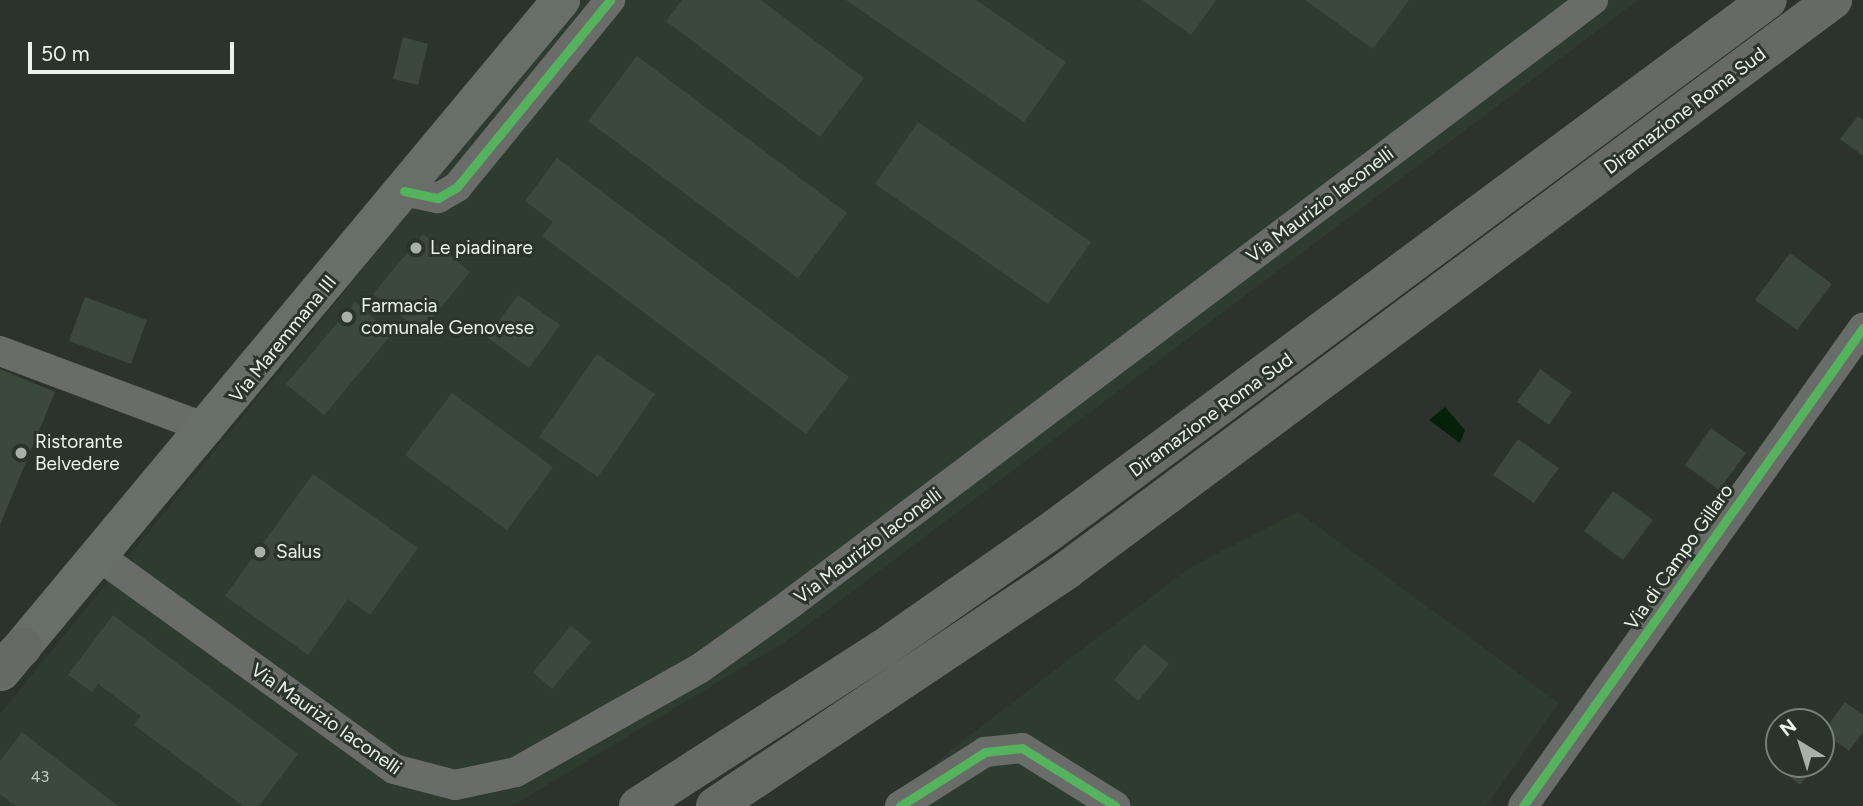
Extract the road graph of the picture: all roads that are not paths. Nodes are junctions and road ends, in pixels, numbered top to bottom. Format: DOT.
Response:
graph roads {
  1 [pos="561,0"];
  2 [pos="610,0"];
  3 [pos="1593,0"];
  4 [pos="1768,0"];
  5 [pos="1833,0"];
  6 [pos="404,191"];
  7 [pos="1863,328"];
  8 [pos="0,351"];
  9 [pos="209,429"];
  10 [pos="100,557"];
  11 [pos="8,663"];
  12 [pos="638,806"];
  13 [pos="715,806"];
  14 [pos="900,806"];
  15 [pos="1115,806"];
  16 [pos="1523,806"];
  1 -- 6 [label="main road, Via Maremmana III"];
  2 -- 6 [label="street"];
  3 -- 10 [label="street, Via Maurizio Iaconelli"];
  4 -- 12 [label="highway, Diramazione Roma Sud"];
  5 -- 13 [label="highway, Diramazione Roma Sud"];
  6 -- 9 [label="main road, Via Maremmana III"];
  7 -- 16 [label="street, Via di Campo Gillaro"];
  8 -- 9 [label="street"];
  9 -- 10 [label="main road, Via Maremmana III"];
  10 -- 11 [label="main road, Via Maremmana III"];
  14 -- 15 [label="street"];
}
